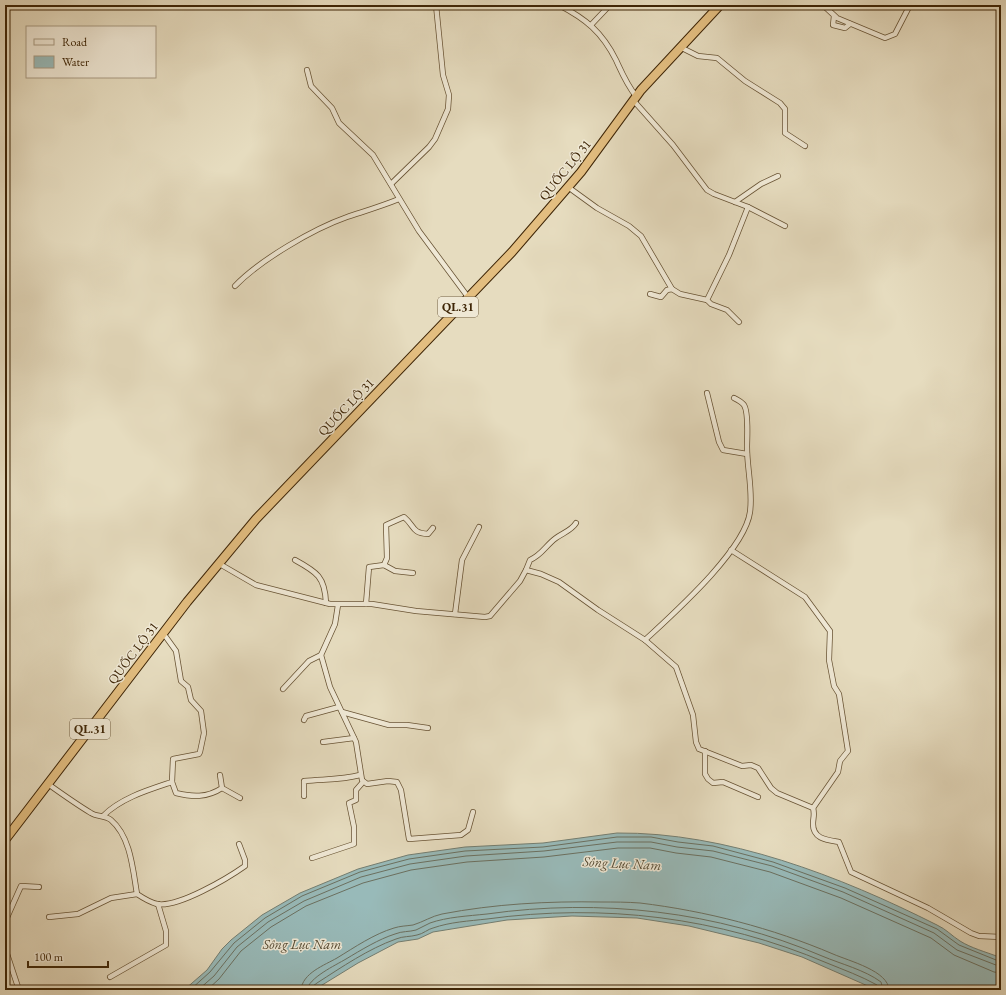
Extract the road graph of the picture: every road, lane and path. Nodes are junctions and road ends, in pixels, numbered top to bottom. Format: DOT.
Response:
graph roads {
  1 [pos="436,5"];
  2 [pos="559,5"];
  3 [pos="610,5"];
  4 [pos="720,5"];
  5 [pos="822,5"];
  6 [pos="910,5"];
  7 [pos="834,16"];
  8 [pos="850,24"];
  9 [pos="591,25"];
  10 [pos="680,47"];
  11 [pos="308,70"];
  12 [pos="635,98"];
  13 [pos="805,146"];
  14 [pos="778,176"];
  15 [pos="391,184"];
  16 [pos="568,187"];
  17 [pos="399,199"];
  18 [pos="735,202"];
  19 [pos="748,207"];
  20 [pos="785,226"];
  21 [pos="235,286"];
  22 [pos="672,289"];
  23 [pos="650,294"];
  24 [pos="468,297"];
  25 [pos="707,300"];
  26 [pos="739,322"];
  27 [pos="707,393"];
  28 [pos="734,398"];
  29 [pos="747,454"];
  30 [pos="576,523"];
  31 [pos="479,527"];
  32 [pos="433,528"];
  33 [pos="731,550"];
  34 [pos="295,560"];
  35 [pos="218,563"];
  36 [pos="384,565"];
  37 [pos="526,570"];
  38 [pos="413,573"];
  39 [pos="326,603"];
  40 [pos="366,604"];
  41 [pos="338,605"];
  42 [pos="455,614"];
  43 [pos="163,633"];
  44 [pos="645,640"];
  45 [pos="321,655"];
  46 [pos="283,689"];
  47 [pos="340,710"];
  48 [pos="304,720"];
  49 [pos="428,728"];
  50 [pos="354,738"];
  51 [pos="323,742"];
  52 [pos="704,751"];
  53 [pos="220,775"];
  54 [pos="360,775"];
  55 [pos="172,782"];
  56 [pos="363,782"];
  57 [pos="48,784"];
  58 [pos="222,788"];
  59 [pos="304,796"];
  60 [pos="758,797"];
  61 [pos="240,798"];
  62 [pos="813,808"];
  63 [pos="473,812"];
  64 [pos="103,816"];
  65 [pos="5,840"];
  66 [pos="239,844"];
  67 [pos="312,858"];
  68 [pos="39,886"];
  69 [pos="137,894"];
  70 [pos="158,904"];
  71 [pos="49,918"];
  72 [pos="5,922"];
  73 [pos="1001,937"];
  74 [pos="5,948"];
  75 [pos="110,977"];
  76 [pos="19,990"];
  1 -- 15 [label="street"];
  2 -- 9 [label="street"];
  3 -- 9 [label="street"];
  4 -- 10 [label="highway, QUỐC LỘ 31 / QL.31"];
  5 -- 7 [label="street"];
  6 -- 8 [label="street"];
  7 -- 8 [label="street"];
  7 -- 8 [label="street"];
  9 -- 12 [label="street"];
  10 -- 12 [label="highway, QUỐC LỘ 31 / QL.31"];
  10 -- 13 [label="street"];
  11 -- 15 [label="street"];
  12 -- 16 [label="highway, QUỐC LỘ 31 / QL.31"];
  12 -- 18 [label="street"];
  14 -- 18 [label="street"];
  15 -- 17 [label="street"];
  16 -- 22 [label="street"];
  16 -- 24 [label="highway, QUỐC LỘ 31 / QL.31"];
  17 -- 21 [label="street"];
  17 -- 24 [label="street"];
  18 -- 19 [label="street"];
  19 -- 20 [label="street"];
  19 -- 25 [label="street"];
  22 -- 23 [label="street"];
  22 -- 25 [label="street"];
  24 -- 35 [label="highway, QUỐC LỘ 31 / QL.31"];
  25 -- 26 [label="street"];
  27 -- 29 [label="street"];
  28 -- 29 [label="street"];
  29 -- 33 [label="street"];
  30 -- 37 [label="street"];
  31 -- 42 [label="street"];
  32 -- 36 [label="street"];
  33 -- 44 [label="street"];
  33 -- 62 [label="street"];
  34 -- 39 [label="street"];
  35 -- 39 [label="street"];
  35 -- 43 [label="highway, QUỐC LỘ 31 / QL.31"];
  36 -- 38 [label="street"];
  36 -- 40 [label="street"];
  37 -- 42 [label="street"];
  37 -- 44 [label="street"];
  39 -- 41 [label="street"];
  40 -- 41 [label="street"];
  40 -- 42 [label="street"];
  41 -- 45 [label="street"];
  43 -- 55 [label="street"];
  43 -- 57 [label="highway, QUỐC LỘ 31 / QL.31"];
  44 -- 52 [label="street"];
  45 -- 46 [label="street"];
  45 -- 47 [label="street"];
  47 -- 48 [label="street"];
  47 -- 49 [label="street"];
  47 -- 50 [label="street"];
  50 -- 51 [label="street"];
  50 -- 54 [label="street"];
  52 -- 60 [label="street"];
  52 -- 62 [label="street"];
  53 -- 58 [label="street"];
  54 -- 56 [label="street"];
  54 -- 59 [label="street"];
  55 -- 58 [label="street"];
  55 -- 64 [label="street"];
  56 -- 63 [label="street"];
  56 -- 67 [label="street"];
  57 -- 64 [label="street"];
  57 -- 65 [label="highway, QUỐC LỘ 31 / QL.31"];
  58 -- 61 [label="street"];
  62 -- 73 [label="street"];
  64 -- 69 [label="street"];
  66 -- 70 [label="street"];
  68 -- 72 [label="street"];
  69 -- 70 [label="street"];
  69 -- 71 [label="street"];
  70 -- 75 [label="street"];
  74 -- 76 [label="street"];
}
